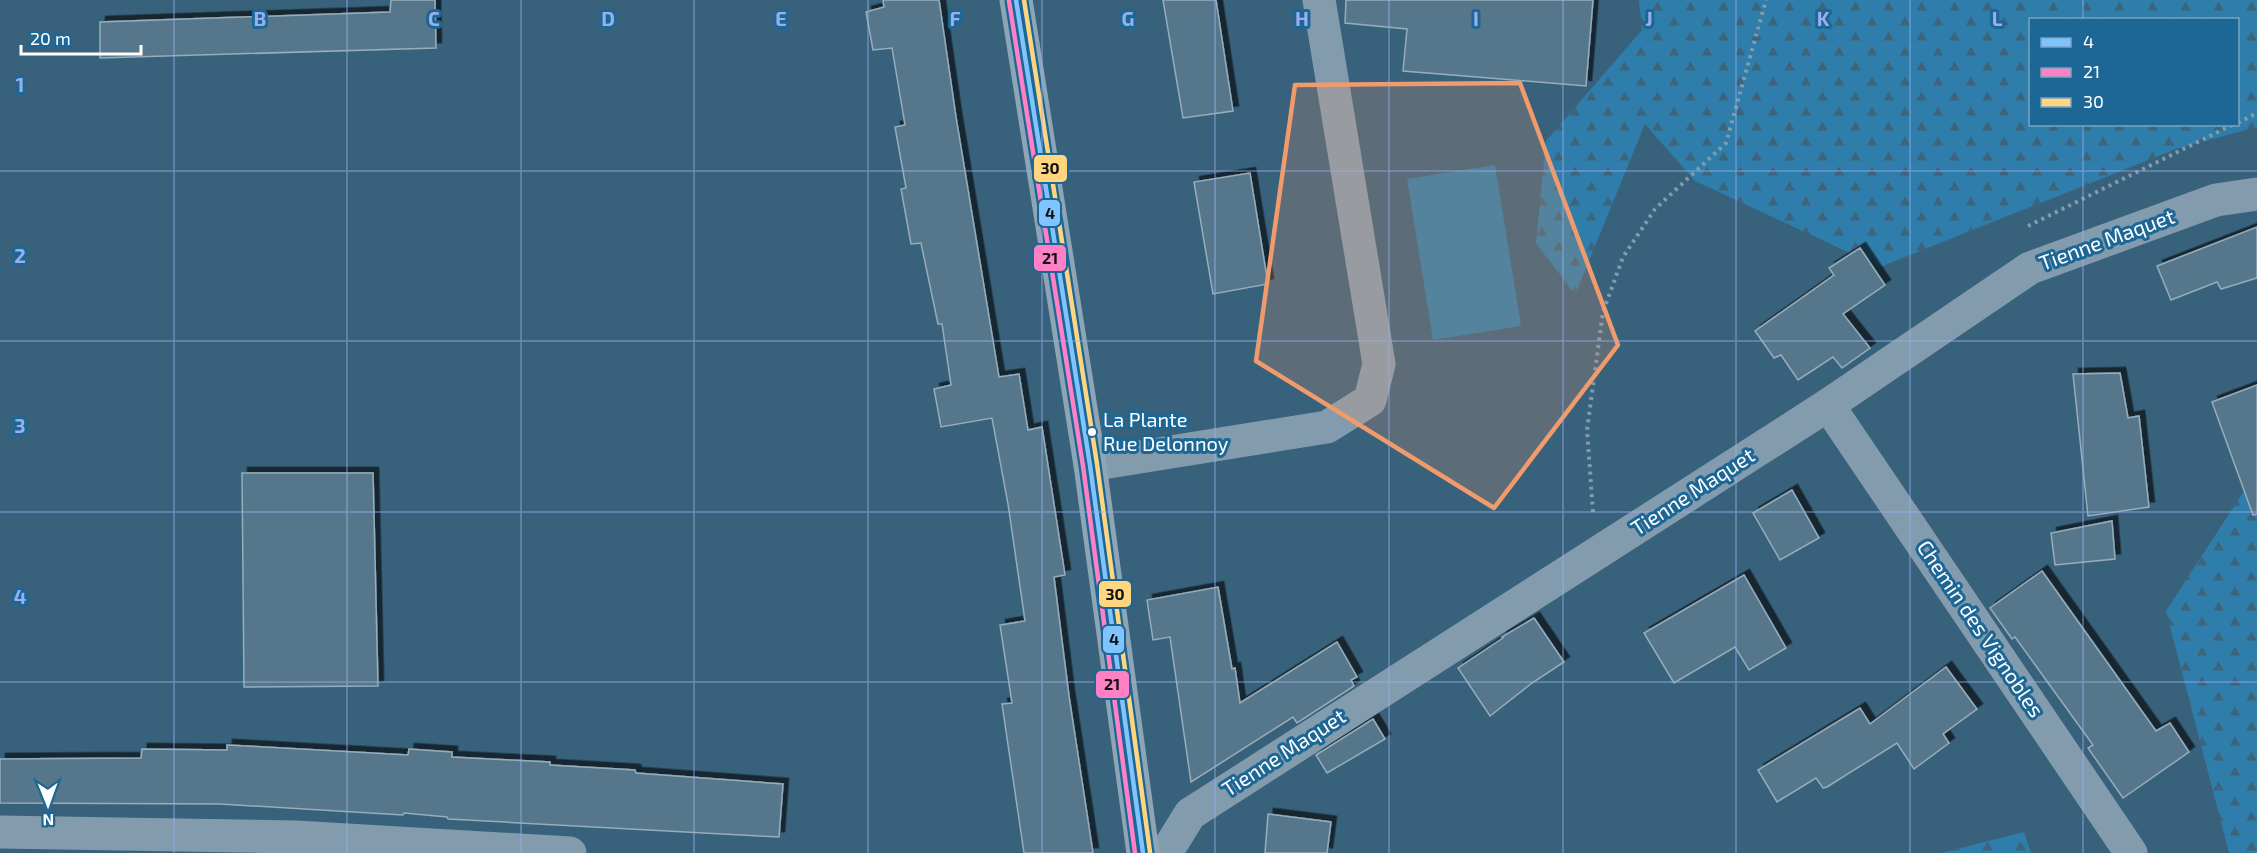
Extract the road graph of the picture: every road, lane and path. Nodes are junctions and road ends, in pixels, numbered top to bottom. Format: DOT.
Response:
graph roads {
  1 [pos="1016,0"];
  2 [pos="1319,0"];
  3 [pos="1766,0"];
  4 [pos="2257,113"];
  5 [pos="2239,122"];
  6 [pos="2232,126"];
  7 [pos="2257,194"];
  8 [pos="2022,229"];
  9 [pos="1828,405"];
  10 [pos="1090,465"];
  11 [pos="1596,555"];
  12 [pos="0,832"];
  13 [pos="570,853"];
  14 [pos="1143,853"];
  15 [pos="1166,853"];
  16 [pos="2131,853"];
  1 -- 10 [label="main road"];
  2 -- 10 [label="street"];
  3 -- 11 [label="path"];
  4 -- 5 [label="path"];
  6 -- 8 [label="path"];
  7 -- 9 [label="street, Tienne Maquet"];
  9 -- 11 [label="street, Tienne Maquet"];
  9 -- 16 [label="street, Chemin des Vignobles"];
  10 -- 14 [label="main road"];
  11 -- 15 [label="street, Tienne Maquet"];
  12 -- 13 [label="street"];
}
